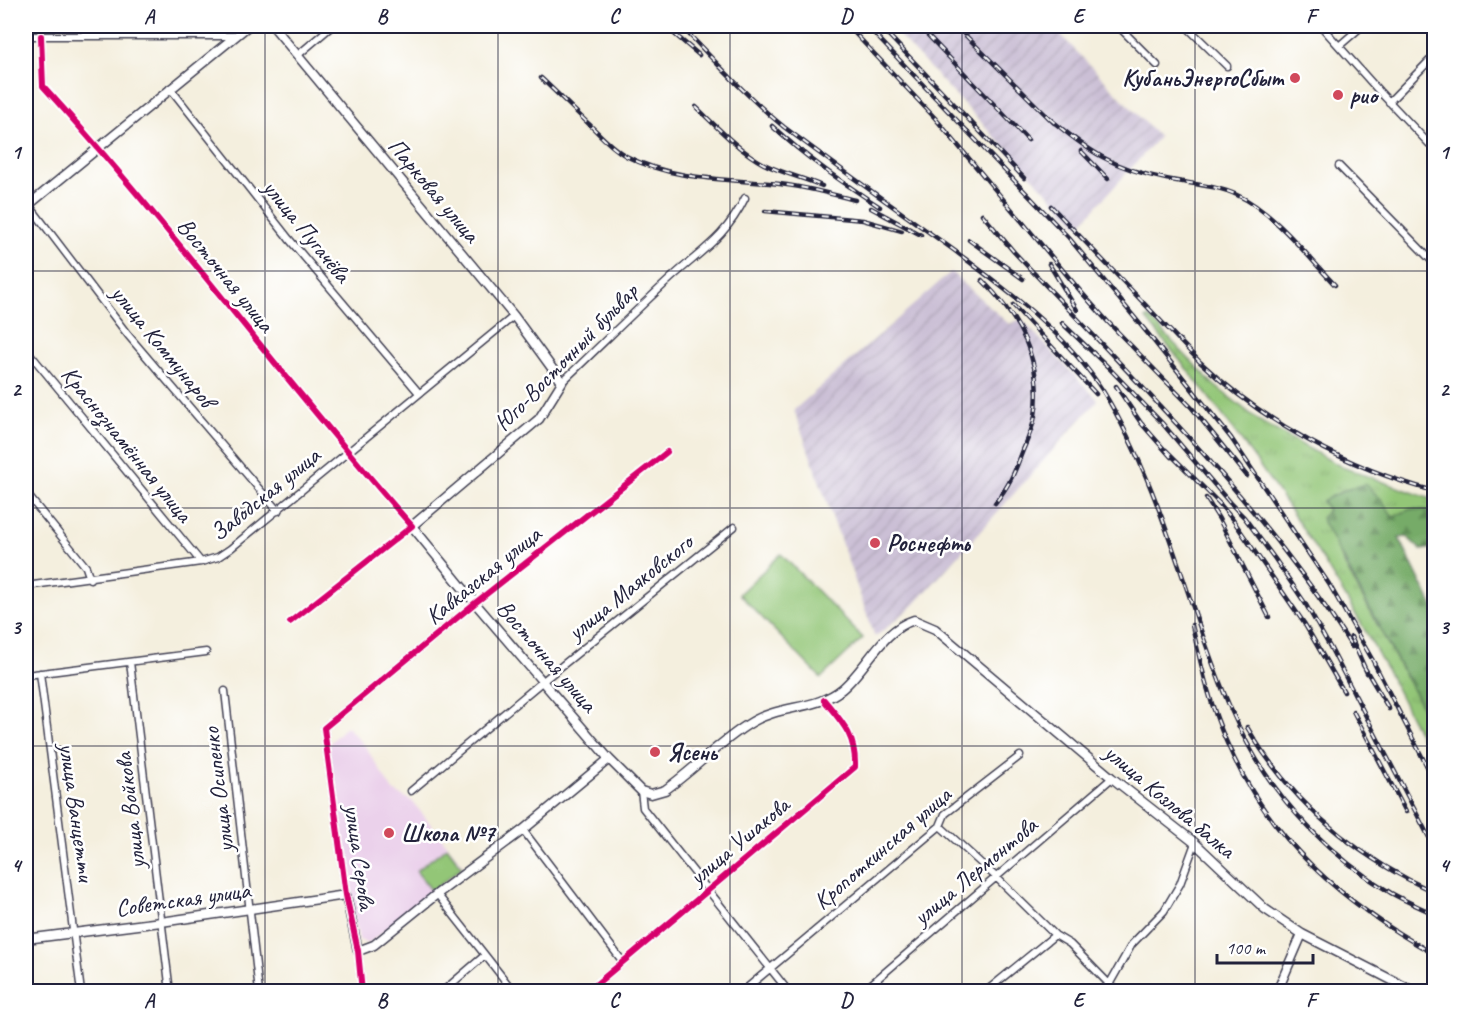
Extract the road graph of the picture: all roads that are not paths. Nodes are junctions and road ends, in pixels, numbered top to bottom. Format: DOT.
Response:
graph roads {
  1 [pos="84,26"];
  2 [pos="248,26"];
  3 [pos="273,26"];
  4 [pos="332,26"];
  5 [pos="1119,26"];
  6 [pos="1186,26"];
  7 [pos="1321,26"];
  8 [pos="1362,26"];
  9 [pos="26,36"];
  10 [pos="41,36"];
  11 [pos="85,36"];
  12 [pos="234,36"];
  13 [pos="1339,46"];
  14 [pos="298,55"];
  15 [pos="1434,56"];
  16 [pos="1157,65"];
  17 [pos="1227,66"];
  18 [pos="170,88"];
  19 [pos="1389,102"];
  20 [pos="99,147"];
  21 [pos="1434,149"];
  22 [pos="1339,166"];
  23 [pos="745,198"];
  24 [pos="26,204"];
  25 [pos="1434,263"];
  26 [pos="514,316"];
  27 [pos="26,349"];
  28 [pos="562,382"];
  29 [pos="418,393"];
  30 [pos="346,452"];
  31 [pos="667,452"];
  32 [pos="26,493"];
  33 [pos="278,511"];
  34 [pos="412,526"];
  35 [pos="734,526"];
  36 [pos="201,562"];
  37 [pos="90,579"];
  38 [pos="26,586"];
  39 [pos="475,603"];
  40 [pos="290,622"];
  41 [pos="206,652"];
  42 [pos="130,662"];
  43 [pos="40,673"];
  44 [pos="26,675"];
  45 [pos="543,681"];
  46 [pos="225,692"];
  47 [pos="824,700"];
  48 [pos="324,728"];
  49 [pos="1020,756"];
  50 [pos="609,759"];
  51 [pos="1112,778"];
  52 [pos="411,791"];
  53 [pos="641,791"];
  54 [pos="940,826"];
  55 [pos="523,830"];
  56 [pos="1195,843"];
  57 [pos="996,877"];
  58 [pos="709,889"];
  59 [pos="437,894"];
  60 [pos="346,895"];
  61 [pos="250,909"];
  62 [pos="161,922"];
  63 [pos="74,933"];
  64 [pos="1302,934"];
  65 [pos="1055,935"];
  66 [pos="26,939"];
  67 [pos="358,951"];
  68 [pos="484,956"];
  69 [pos="623,962"];
  70 [pos="770,967"];
  71 [pos="1110,983"];
  72 [pos="81,992"];
  73 [pos="170,992"];
  74 [pos="259,992"];
  75 [pos="362,992"];
  76 [pos="442,992"];
  77 [pos="514,992"];
  78 [pos="587,992"];
  79 [pos="742,992"];
  80 [pos="789,992"];
  81 [pos="862,992"];
  82 [pos="985,992"];
  83 [pos="1100,992"];
  84 [pos="1117,992"];
  85 [pos="1277,992"];
  86 [pos="1415,992"];
  1 -- 11 [label="street"];
  2 -- 12 [label="main road"];
  3 -- 14 [label="main road, Парковая улица"];
  4 -- 14 [label="street"];
  5 -- 16 [label="street"];
  6 -- 17 [label="street"];
  7 -- 13 [label="street"];
  8 -- 13 [label="street"];
  9 -- 10 [label="street"];
  10 -- 11 [label="street"];
  10 -- 20 [label="street, Восточная улица"];
  11 -- 12 [label="street"];
  12 -- 18 [label="main road"];
  13 -- 19 [label="street"];
  14 -- 26 [label="main road, Парковая улица"];
  15 -- 19 [label="street"];
  18 -- 20 [label="main road"];
  18 -- 29 [label="street, улица Пугачёва"];
  19 -- 21 [label="street"];
  20 -- 24 [label="main road"];
  20 -- 30 [label="street, Восточная улица"];
  22 -- 25 [label="street"];
  23 -- 28 [label="street, Юго-Восточный бульвар"];
  24 -- 33 [label="street, улица Коммунаров"];
  26 -- 28 [label="main road, Парковая улица"];
  26 -- 29 [label="street, Заводская улица"];
  27 -- 36 [label="street, Краснознамённая улица"];
  28 -- 34 [label="main road, Юго-Восточный бульвар"];
  29 -- 30 [label="street, Заводская улица"];
  30 -- 33 [label="street, Заводская улица"];
  30 -- 34 [label="street, Восточная улица"];
  31 -- 39 [label="street, Кавказская улица"];
  32 -- 37 [label="street"];
  33 -- 36 [label="street, Заводская улица"];
  34 -- 39 [label="main road, Восточная улица"];
  34 -- 40 [label="street, Юго-Восточный бульвар"];
  35 -- 45 [label="street, улица Маяковского"];
  36 -- 37 [label="street, Заводская улица"];
  37 -- 38 [label="street, Заводская улица"];
  39 -- 45 [label="main road, Восточная улица"];
  39 -- 48 [label="street, Кавказская улица"];
  41 -- 42 [label="street"];
  42 -- 43 [label="street"];
  42 -- 62 [label="street, улица Войкова"];
  43 -- 44 [label="street"];
  43 -- 63 [label="street, улица Ванцетти"];
  45 -- 50 [label="main road, Восточная улица"];
  45 -- 52 [label="street, улица Маяковского"];
  46 -- 61 [label="street, улица Осипенко"];
  47 -- 51 [label="main road, улица Козлова балка"];
  47 -- 53 [label="main road"];
  47 -- 58 [label="street, улица Ушакова"];
  48 -- 60 [label="street, улица Серова"];
  49 -- 54 [label="street, Кропоткинская улица"];
  50 -- 53 [label="main road, Восточная улица"];
  50 -- 55 [label="main road"];
  51 -- 56 [label="main road, улица Козлова балка"];
  51 -- 57 [label="street, улица Лермонтова"];
  53 -- 58 [label="street, Восточная улица"];
  54 -- 57 [label="street"];
  54 -- 70 [label="street, Кропоткинская улица"];
  55 -- 59 [label="main road"];
  55 -- 69 [label="street"];
  56 -- 64 [label="main road, улица Козлова балка"];
  56 -- 71 [label="street"];
  57 -- 65 [label="street"];
  57 -- 81 [label="street, улица Лермонтова"];
  58 -- 69 [label="street, улица Ушакова"];
  58 -- 70 [label="street, Восточная улица"];
  59 -- 67 [label="main road"];
  59 -- 68 [label="street"];
  60 -- 61 [label="main road, Советская улица"];
  60 -- 67 [label="main road, улица Серова"];
  61 -- 62 [label="main road, Советская улица"];
  61 -- 74 [label="street, улица Осипенко"];
  62 -- 63 [label="main road, Советская улица"];
  62 -- 73 [label="street, улица Войкова"];
  63 -- 66 [label="main road, Советская улица"];
  63 -- 72 [label="street, улица Ванцетти"];
  64 -- 85 [label="main road"];
  64 -- 86 [label="main road, улица Козлова балка"];
  65 -- 71 [label="street"];
  65 -- 82 [label="street"];
  67 -- 75 [label="street, улица Серова"];
  68 -- 76 [label="street"];
  68 -- 77 [label="street"];
  69 -- 78 [label="street, улица Ушакова"];
  70 -- 79 [label="street, Кропоткинская улица"];
  70 -- 80 [label="street, Восточная улица"];
  71 -- 83 [label="street"];
  71 -- 84 [label="street"];
}
